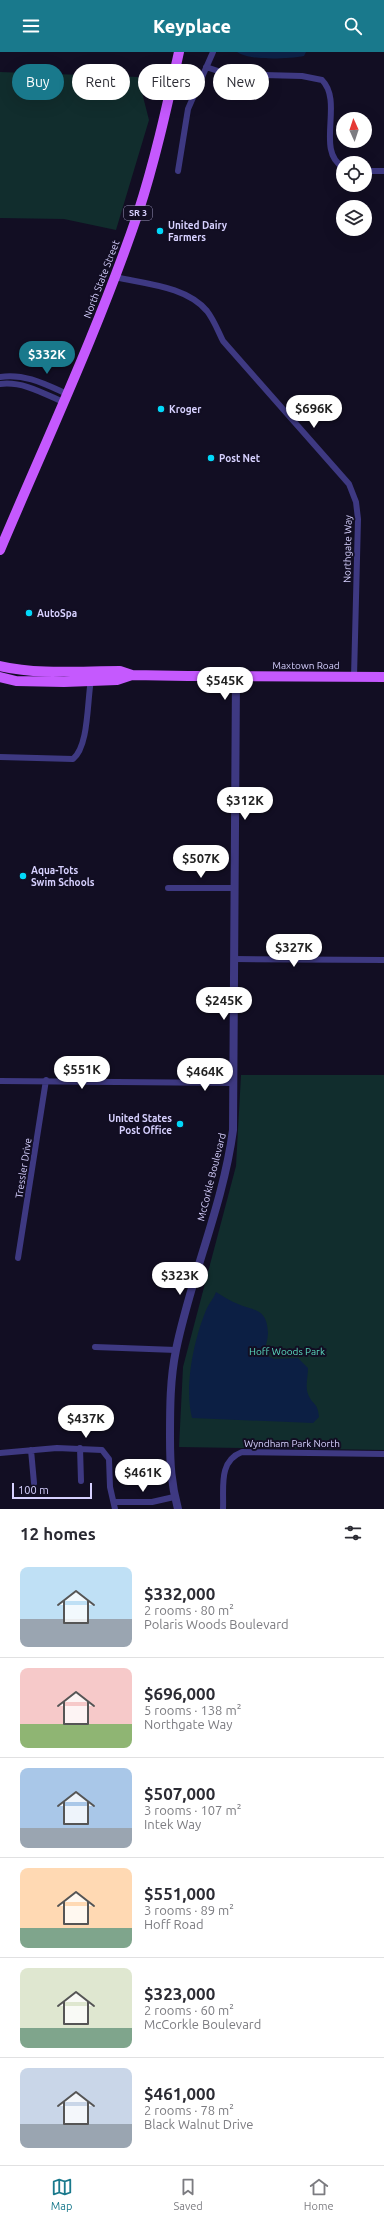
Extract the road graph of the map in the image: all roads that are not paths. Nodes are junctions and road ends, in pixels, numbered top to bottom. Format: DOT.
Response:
graph roads {
  1 [pos="179,52"];
  2 [pos="213,52"];
  3 [pos="206,67"];
  4 [pos="336,161"];
  5 [pos="178,171"];
  6 [pos="372,171"];
  7 [pos="384,171"];
  8 [pos="115,277"];
  9 [pos="0,377"];
  10 [pos="0,384"];
  11 [pos="65,398"];
  12 [pos="0,550"];
  13 [pos="0,666"];
  14 [pos="93,676"];
  15 [pos="236,676"];
  16 [pos="0,677"];
  17 [pos="354,677"];
  18 [pos="384,677"];
  19 [pos="0,757"];
  20 [pos="168,888"];
  21 [pos="235,888"];
  22 [pos="235,959"];
  23 [pos="384,960"];
  24 [pos="46,1080"];
  25 [pos="0,1081"];
  26 [pos="234,1083"];
  27 [pos="18,1258"];
  28 [pos="95,1347"];
  29 [pos="176,1350"];
  30 [pos="80,1448"];
  31 [pos="31,1450"];
  32 [pos="0,1453"];
  33 [pos="384,1454"];
  34 [pos="81,1481"];
  35 [pos="34,1483"];
  36 [pos="174,1497"];
  37 [pos="114,1506"];
  38 [pos="178,1509"];
  39 [pos="223,1509"];
  1 -- 8 [label="main road, North State Street / SR 3"];
  2 -- 3 [label="street"];
  3 -- 4 [label="street"];
  3 -- 5 [label="street"];
  6 -- 7 [label="street"];
  8 -- 11 [label="main road, North State Street / SR 3"];
  8 -- 17 [label="street, Northgate Way"];
  9 -- 11 [label="street"];
  10 -- 11 [label="street"];
  11 -- 12 [label="main road, North State Street / SR 3"];
  13 -- 14 [label="main road, Maxtown Road"];
  14 -- 15 [label="main road, Maxtown Road"];
  14 -- 16 [label="main road, Maxtown Road"];
  14 -- 19 [label="street"];
  15 -- 17 [label="main road, Maxtown Road"];
  15 -- 21 [label="street, McCorkle Boulevard"];
  17 -- 18 [label="main road, Maxtown Road"];
  20 -- 21 [label="street"];
  21 -- 22 [label="street, McCorkle Boulevard"];
  22 -- 23 [label="street"];
  22 -- 26 [label="street, McCorkle Boulevard"];
  24 -- 25 [label="street"];
  24 -- 26 [label="street"];
  24 -- 27 [label="street, Tressler Drive"];
  26 -- 29 [label="street, McCorkle Boulevard"];
  28 -- 29 [label="street"];
  29 -- 36 [label="street, McCorkle Boulevard"];
  30 -- 31 [label="street"];
  30 -- 34 [label="street"];
  30 -- 37 [label="street"];
  31 -- 32 [label="street"];
  31 -- 35 [label="street"];
  33 -- 39 [label="street, Wyndham Park North"];
  36 -- 37 [label="street"];
  36 -- 38 [label="street, McCorkle Boulevard"];
}
